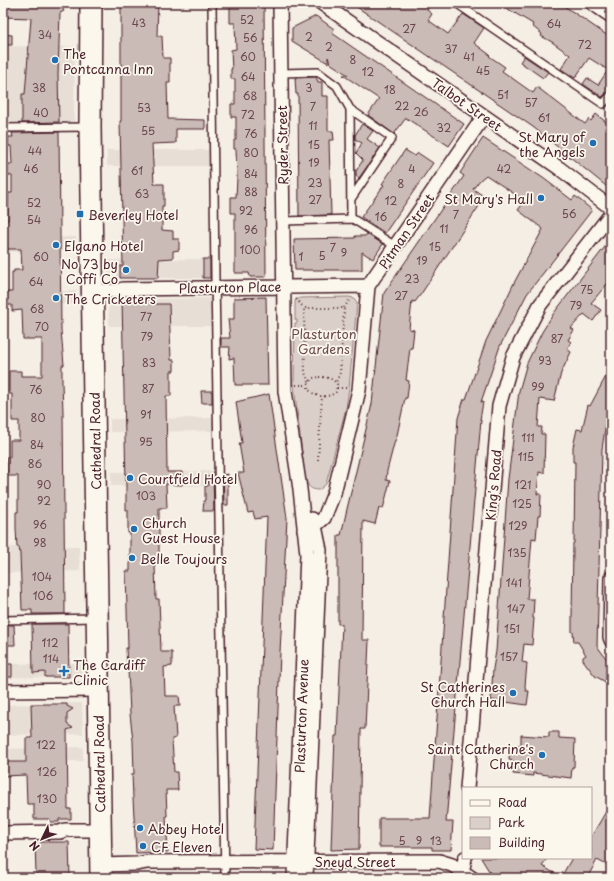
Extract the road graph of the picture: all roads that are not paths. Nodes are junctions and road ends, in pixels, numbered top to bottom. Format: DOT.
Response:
graph roads {
  1 [pos="91,3"];
  2 [pos="212,3"];
  3 [pos="320,3"];
  4 [pos="456,3"];
  5 [pos="592,3"];
  6 [pos="282,4"];
  7 [pos="611,16"];
  8 [pos="281,73"];
  9 [pos="611,95"];
  10 [pos="350,109"];
  11 [pos="484,116"];
  12 [pos="90,127"];
  13 [pos="3,128"];
  14 [pos="351,199"];
  15 [pos="611,208"];
  16 [pos="611,214"];
  17 [pos="351,219"];
  18 [pos="283,221"];
  19 [pos="395,246"];
  20 [pos="284,286"];
  21 [pos="368,286"];
  22 [pos="215,287"];
  23 [pos="92,291"];
  24 [pos="310,528"];
  25 [pos="611,578"];
  26 [pos="97,618"];
  27 [pos="3,620"];
  28 [pos="611,640"];
  29 [pos="98,690"];
  30 [pos="3,691"];
  31 [pos="467,787"];
  32 [pos="100,830"];
  33 [pos="3,833"];
  34 [pos="465,859"];
  35 [pos="226,862"];
  36 [pos="301,862"];
  37 [pos="101,871"];
  38 [pos="465,876"];
  39 [pos="225,878"];
  40 [pos="294,878"];
  41 [pos="306,878"];
  1 -- 12 [label="main road, Cathedral Road"];
  2 -- 22 [label="lane"];
  3 -- 11 [label="street, Talbot Street"];
  4 -- 9 [label="lane"];
  5 -- 7 [label="street"];
  6 -- 8 [label="street, Ryder Street"];
  8 -- 10 [label="lane"];
  8 -- 18 [label="street, Ryder Street"];
  10 -- 14 [label="lane"];
  10 -- 14 [label="lane"];
  11 -- 15 [label="street, Talbot Street"];
  11 -- 19 [label="street, Pitman Street"];
  12 -- 13 [label="lane"];
  12 -- 23 [label="main road, Cathedral Road"];
  14 -- 17 [label="lane"];
  16 -- 31 [label="street, King's Road"];
  17 -- 18 [label="lane"];
  17 -- 19 [label="lane"];
  18 -- 20 [label="street, Ryder Street"];
  19 -- 21 [label="street, Pitman Street"];
  20 -- 21 [label="street, Plasturton Place"];
  20 -- 22 [label="street, Plasturton Place"];
  20 -- 24 [label="street"];
  21 -- 24 [label="street"];
  22 -- 23 [label="street, Plasturton Place"];
  22 -- 35 [label="lane"];
  23 -- 26 [label="main road, Cathedral Road"];
  24 -- 36 [label="street, Plasturton Avenue"];
  25 -- 28 [label="street"];
  26 -- 27 [label="lane"];
  26 -- 29 [label="main road, Cathedral Road"];
  29 -- 30 [label="street"];
  29 -- 32 [label="main road, Cathedral Road"];
  32 -- 33 [label="street"];
  32 -- 37 [label="main road, Cathedral Road"];
  34 -- 38 [label="street"];
  35 -- 36 [label="street, Sneyd Street"];
  35 -- 37 [label="street, Sneyd Street"];
  35 -- 39 [label="lane"];
  36 -- 38 [label="street, Sneyd Street"];
  36 -- 40 [label="street, Plasturton Avenue"];
  36 -- 41 [label="street, Plasturton Avenue"];
}
